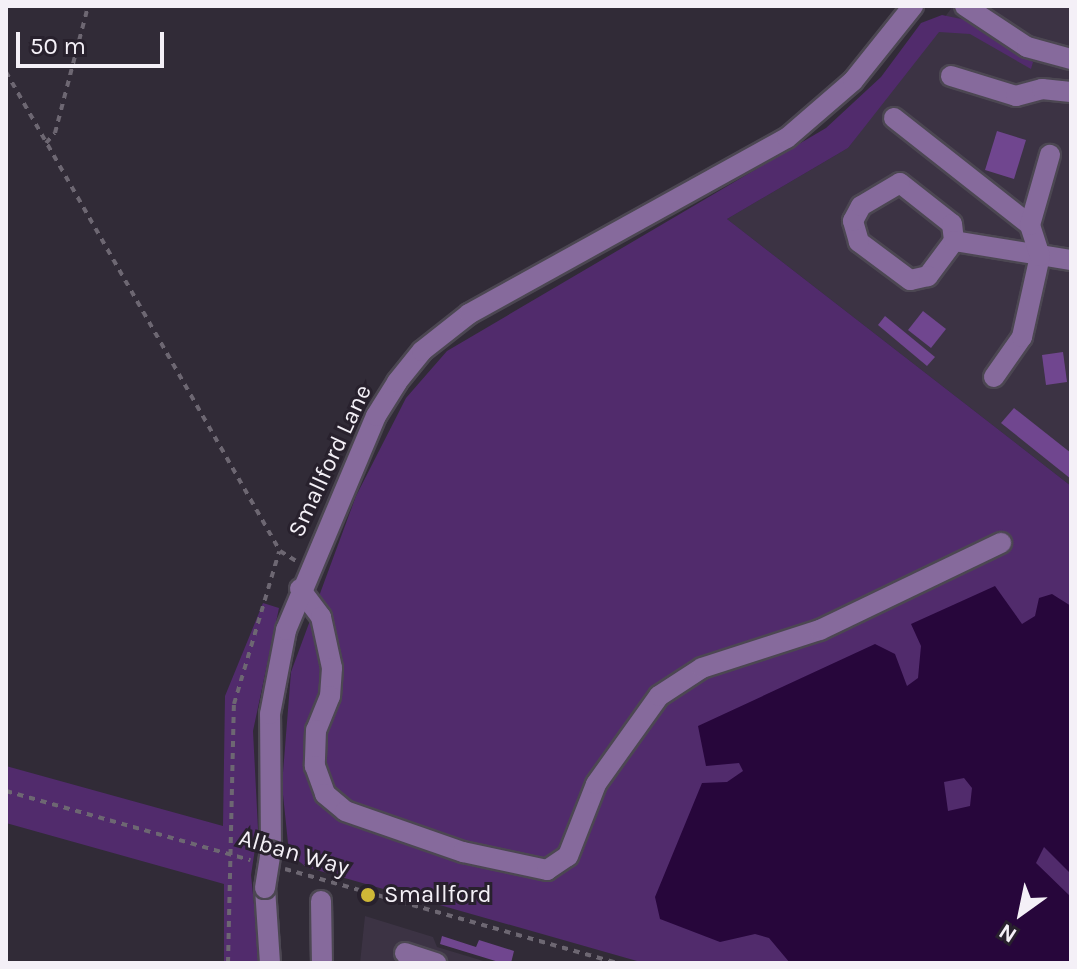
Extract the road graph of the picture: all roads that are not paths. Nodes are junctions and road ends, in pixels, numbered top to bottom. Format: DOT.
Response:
graph roads {
  1 [pos="913,6"];
  2 [pos="965,6"];
  3 [pos="1050,53"];
  4 [pos="1071,59"];
  5 [pos="951,76"];
  6 [pos="1042,89"];
  7 [pos="1071,92"];
  8 [pos="894,118"];
  9 [pos="1050,155"];
  10 [pos="1030,225"];
  11 [pos="954,241"];
  12 [pos="1040,256"];
  13 [pos="1071,260"];
  14 [pos="994,377"];
  15 [pos="1001,543"];
  16 [pos="300,589"];
  17 [pos="321,901"];
  18 [pos="405,953"];
  19 [pos="270,963"];
  20 [pos="322,963"];
  21 [pos="436,963"];
  1 -- 16 [label="street, Smallford Lane"];
  2 -- 3 [label="street"];
  3 -- 4 [label="street"];
  3 -- 6 [label="street"];
  5 -- 6 [label="street"];
  6 -- 7 [label="street"];
  8 -- 10 [label="street"];
  9 -- 10 [label="street"];
  10 -- 12 [label="street"];
  11 -- 11 [label="street"];
  11 -- 12 [label="street"];
  12 -- 13 [label="street"];
  12 -- 14 [label="street"];
  15 -- 16 [label="street"];
  16 -- 19 [label="street, Smallford Lane, bridge"];
  17 -- 20 [label="street"];
  18 -- 21 [label="street"];
}
